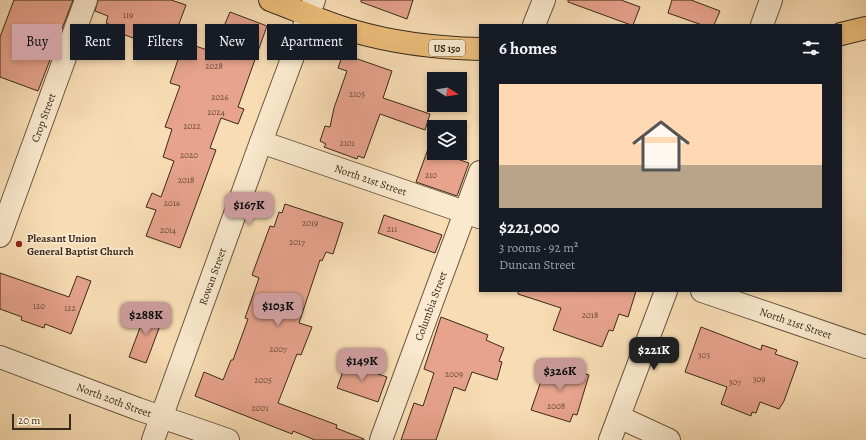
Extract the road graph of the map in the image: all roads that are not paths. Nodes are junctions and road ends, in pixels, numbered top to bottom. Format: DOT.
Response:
graph roads {
  1 [pos="86,0"];
  2 [pos="270,0"];
  3 [pos="544,0"];
  4 [pos="771,0"];
  5 [pos="312,7"];
  6 [pos="534,24"];
  7 [pos="762,24"];
  8 [pos="866,28"];
  9 [pos="842,34"];
  10 [pos="479,49"];
  11 [pos="261,142"];
  12 [pos="479,178"];
  13 [pos="473,215"];
  14 [pos="0,236"];
  15 [pos="666,292"];
  16 [pos="705,292"];
  17 [pos="865,343"];
  18 [pos="0,358"];
  19 [pos="619,416"];
  20 [pos="162,417"];
  21 [pos="153,440"];
  22 [pos="228,440"];
  23 [pos="381,440"];
  24 [pos="610,440"];
  25 [pos="669,440"];
  1 -- 14 [label="street, Crop Street"];
  2 -- 5 [label="main road, US 150"];
  3 -- 6 [label="street"];
  4 -- 7 [label="street"];
  5 -- 10 [label="main road, US 150"];
  5 -- 11 [label="street, Rowan Street"];
  8 -- 9 [label="main road"];
  11 -- 13 [label="street, North 21st Street"];
  11 -- 20 [label="street, Rowan Street"];
  12 -- 13 [label="street, Columbia Street"];
  13 -- 23 [label="street, Columbia Street"];
  15 -- 19 [label="street"];
  16 -- 17 [label="street, North 21st Street"];
  18 -- 20 [label="street, North 20th Street"];
  19 -- 24 [label="street"];
  19 -- 25 [label="street"];
  20 -- 21 [label="street, Rowan Street"];
  20 -- 22 [label="street, North 20th Street"];
}
